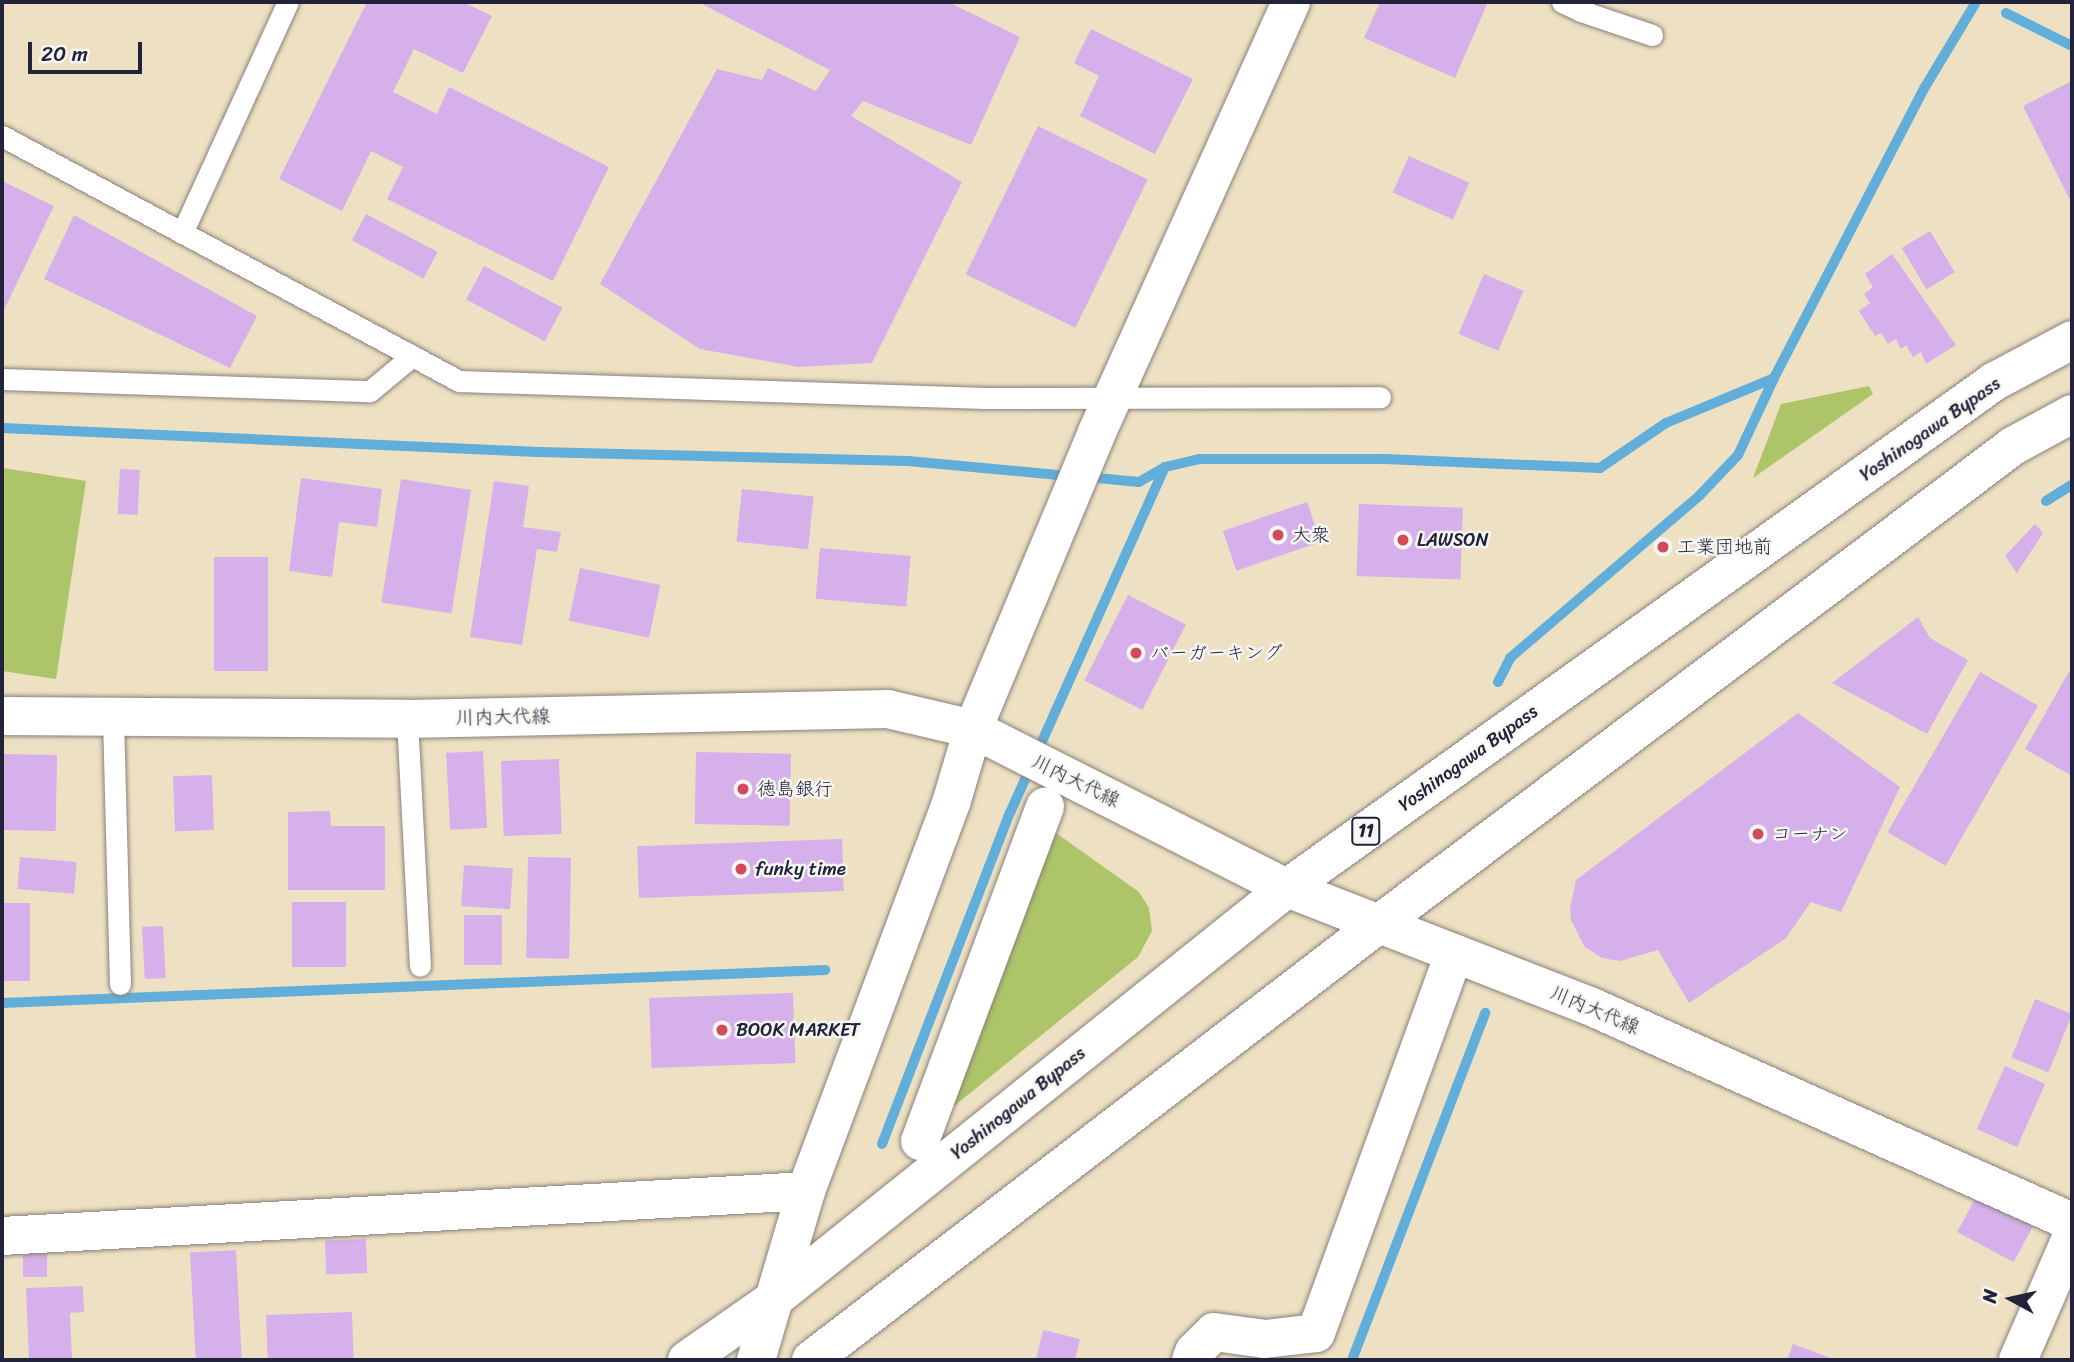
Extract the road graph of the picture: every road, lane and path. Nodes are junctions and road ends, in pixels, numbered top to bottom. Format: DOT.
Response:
graph roads {
  1 [pos="288,2"];
  2 [pos="1291,2"];
  3 [pos="1576,5"];
  4 [pos="1652,35"];
  5 [pos="2,136"];
  6 [pos="182,233"];
  7 [pos="2072,341"];
  8 [pos="412,356"];
  9 [pos="2,379"];
  10 [pos="1114,397"];
  11 [pos="1380,397"];
  12 [pos="2072,414"];
  13 [pos="2,716"];
  14 [pos="113,717"];
  15 [pos="407,719"];
  16 [pos="973,729"];
  17 [pos="1045,807"];
  18 [pos="1287,888"];
  19 [pos="1380,923"];
  20 [pos="1454,953"];
  21 [pos="420,966"];
  22 [pos="120,984"];
  23 [pos="920,1140"];
  24 [pos="806,1191"];
  25 [pos="2072,1222"];
  26 [pos="2,1236"];
  27 [pos="2072,1236"];
  28 [pos="774,1299"];
  29 [pos="687,1360"];
  30 [pos="755,1360"];
  31 [pos="811,1360"];
  32 [pos="1191,1360"];
  33 [pos="2018,1360"];
  1 -- 6 [label="lane"];
  2 -- 10 [label="main road"];
  3 -- 4 [label="lane"];
  5 -- 6 [label="lane"];
  6 -- 8 [label="lane"];
  7 -- 18 [label="main road, Yoshinogawa Bypass / 11"];
  8 -- 9 [label="lane"];
  8 -- 10 [label="lane"];
  10 -- 11 [label="lane"];
  10 -- 16 [label="main road"];
  12 -- 19 [label="main road"];
  13 -- 14 [label="main road, 川内大代線"];
  14 -- 15 [label="main road, 川内大代線"];
  14 -- 22 [label="lane"];
  15 -- 16 [label="main road, 川内大代線"];
  15 -- 21 [label="lane"];
  16 -- 18 [label="main road, 川内大代線"];
  16 -- 24 [label="main road"];
  17 -- 23 [label="main road"];
  18 -- 19 [label="main road, 川内大代線"];
  18 -- 28 [label="main road, Yoshinogawa Bypass / 11"];
  19 -- 20 [label="main road, 川内大代線"];
  19 -- 31 [label="main road"];
  20 -- 25 [label="main road, 川内大代線"];
  20 -- 32 [label="main road"];
  24 -- 26 [label="main road"];
  24 -- 28 [label="main road"];
  27 -- 33 [label="main road"];
  28 -- 29 [label="main road, Yoshinogawa Bypass / 11"];
  28 -- 30 [label="main road"];
}
